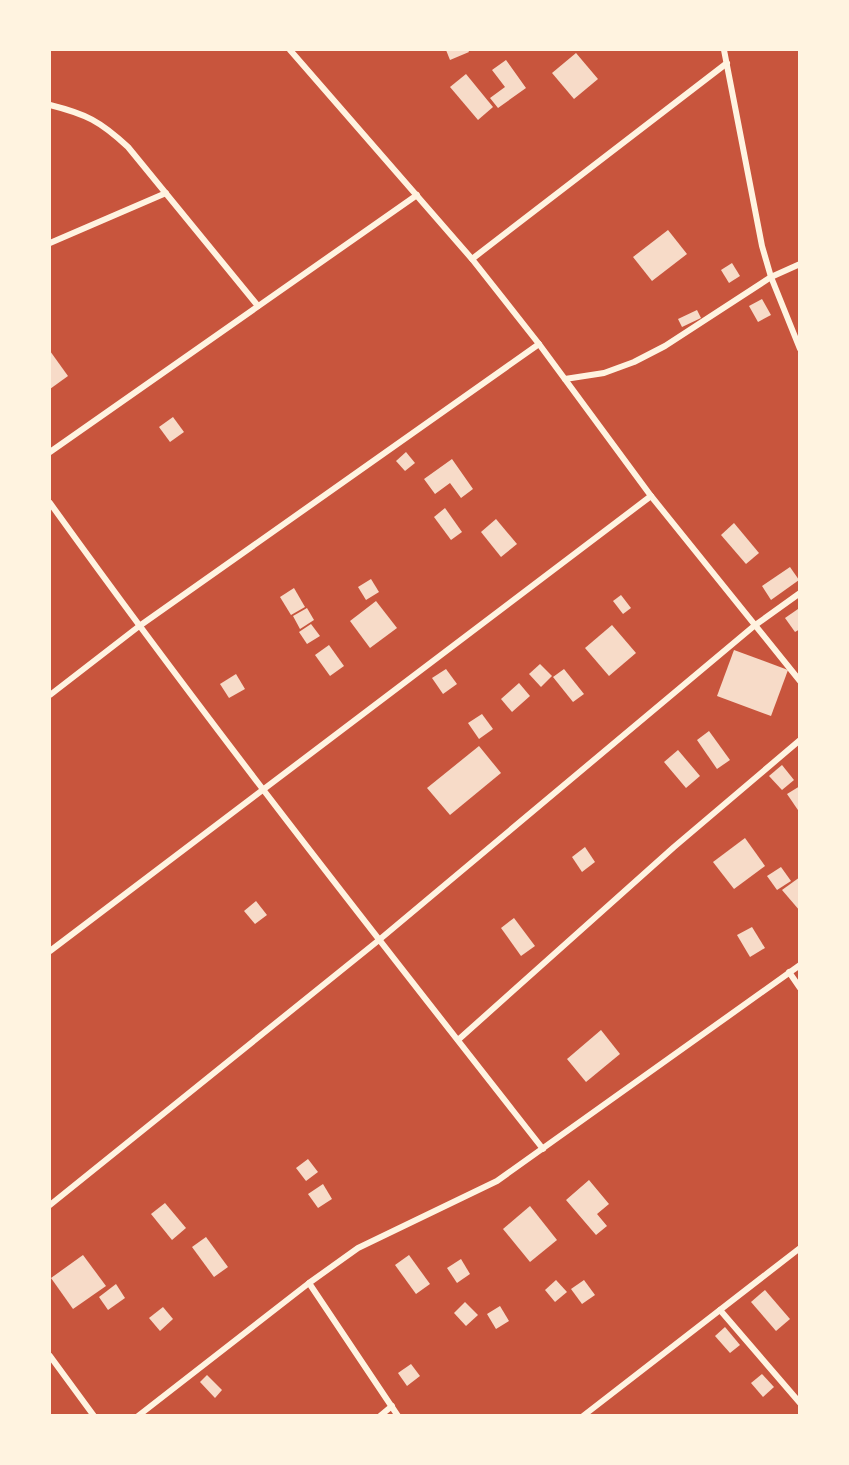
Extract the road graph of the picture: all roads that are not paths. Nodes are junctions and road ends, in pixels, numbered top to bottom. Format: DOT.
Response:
graph roads {
  1 [pos="290,50"];
  2 [pos="724,50"];
  3 [pos="727,63"];
  4 [pos="50,105"];
  5 [pos="165,193"];
  6 [pos="417,195"];
  7 [pos="50,243"];
  8 [pos="472,259"];
  9 [pos="800,264"];
  10 [pos="771,277"];
  11 [pos="258,306"];
  12 [pos="539,344"];
  13 [pos="800,349"];
  14 [pos="565,379"];
  15 [pos="50,452"];
  16 [pos="651,495"];
  17 [pos="50,503"];
  18 [pos="800,593"];
  19 [pos="754,626"];
  20 [pos="138,627"];
  21 [pos="800,681"];
  22 [pos="50,695"];
  23 [pos="800,740"];
  24 [pos="262,791"];
  25 [pos="379,940"];
  26 [pos="50,951"];
  27 [pos="800,965"];
  28 [pos="789,972"];
  29 [pos="800,988"];
  30 [pos="458,1040"];
  31 [pos="543,1149"];
  32 [pos="50,1205"];
  33 [pos="800,1248"];
  34 [pos="309,1282"];
  35 [pos="720,1310"];
  36 [pos="50,1356"];
  37 [pos="800,1403"];
  38 [pos="392,1406"];
  39 [pos="94,1416"];
  40 [pos="138,1416"];
  41 [pos="380,1416"];
  42 [pos="398,1416"];
  43 [pos="583,1416"];
  1 -- 6 [label="street"];
  2 -- 3 [label="street"];
  3 -- 8 [label="street"];
  3 -- 10 [label="street"];
  4 -- 5 [label="street"];
  5 -- 7 [label="street"];
  5 -- 11 [label="street"];
  6 -- 8 [label="street"];
  6 -- 11 [label="street"];
  8 -- 12 [label="street"];
  9 -- 10 [label="street"];
  10 -- 13 [label="street"];
  10 -- 14 [label="street"];
  11 -- 15 [label="street"];
  12 -- 14 [label="street"];
  12 -- 20 [label="street"];
  14 -- 16 [label="street"];
  16 -- 19 [label="street"];
  16 -- 24 [label="street"];
  17 -- 20 [label="street"];
  18 -- 19 [label="street"];
  19 -- 21 [label="street"];
  19 -- 25 [label="street"];
  20 -- 22 [label="street"];
  20 -- 24 [label="street"];
  23 -- 30 [label="street"];
  24 -- 25 [label="street"];
  24 -- 26 [label="street"];
  25 -- 30 [label="street"];
  25 -- 32 [label="street"];
  27 -- 28 [label="street"];
  28 -- 29 [label="street"];
  28 -- 31 [label="street"];
  30 -- 31 [label="street"];
  31 -- 34 [label="street"];
  33 -- 35 [label="street"];
  34 -- 38 [label="street"];
  34 -- 40 [label="street"];
  35 -- 37 [label="street"];
  35 -- 43 [label="street"];
  36 -- 39 [label="street"];
  38 -- 41 [label="street"];
  38 -- 42 [label="street"];
}
